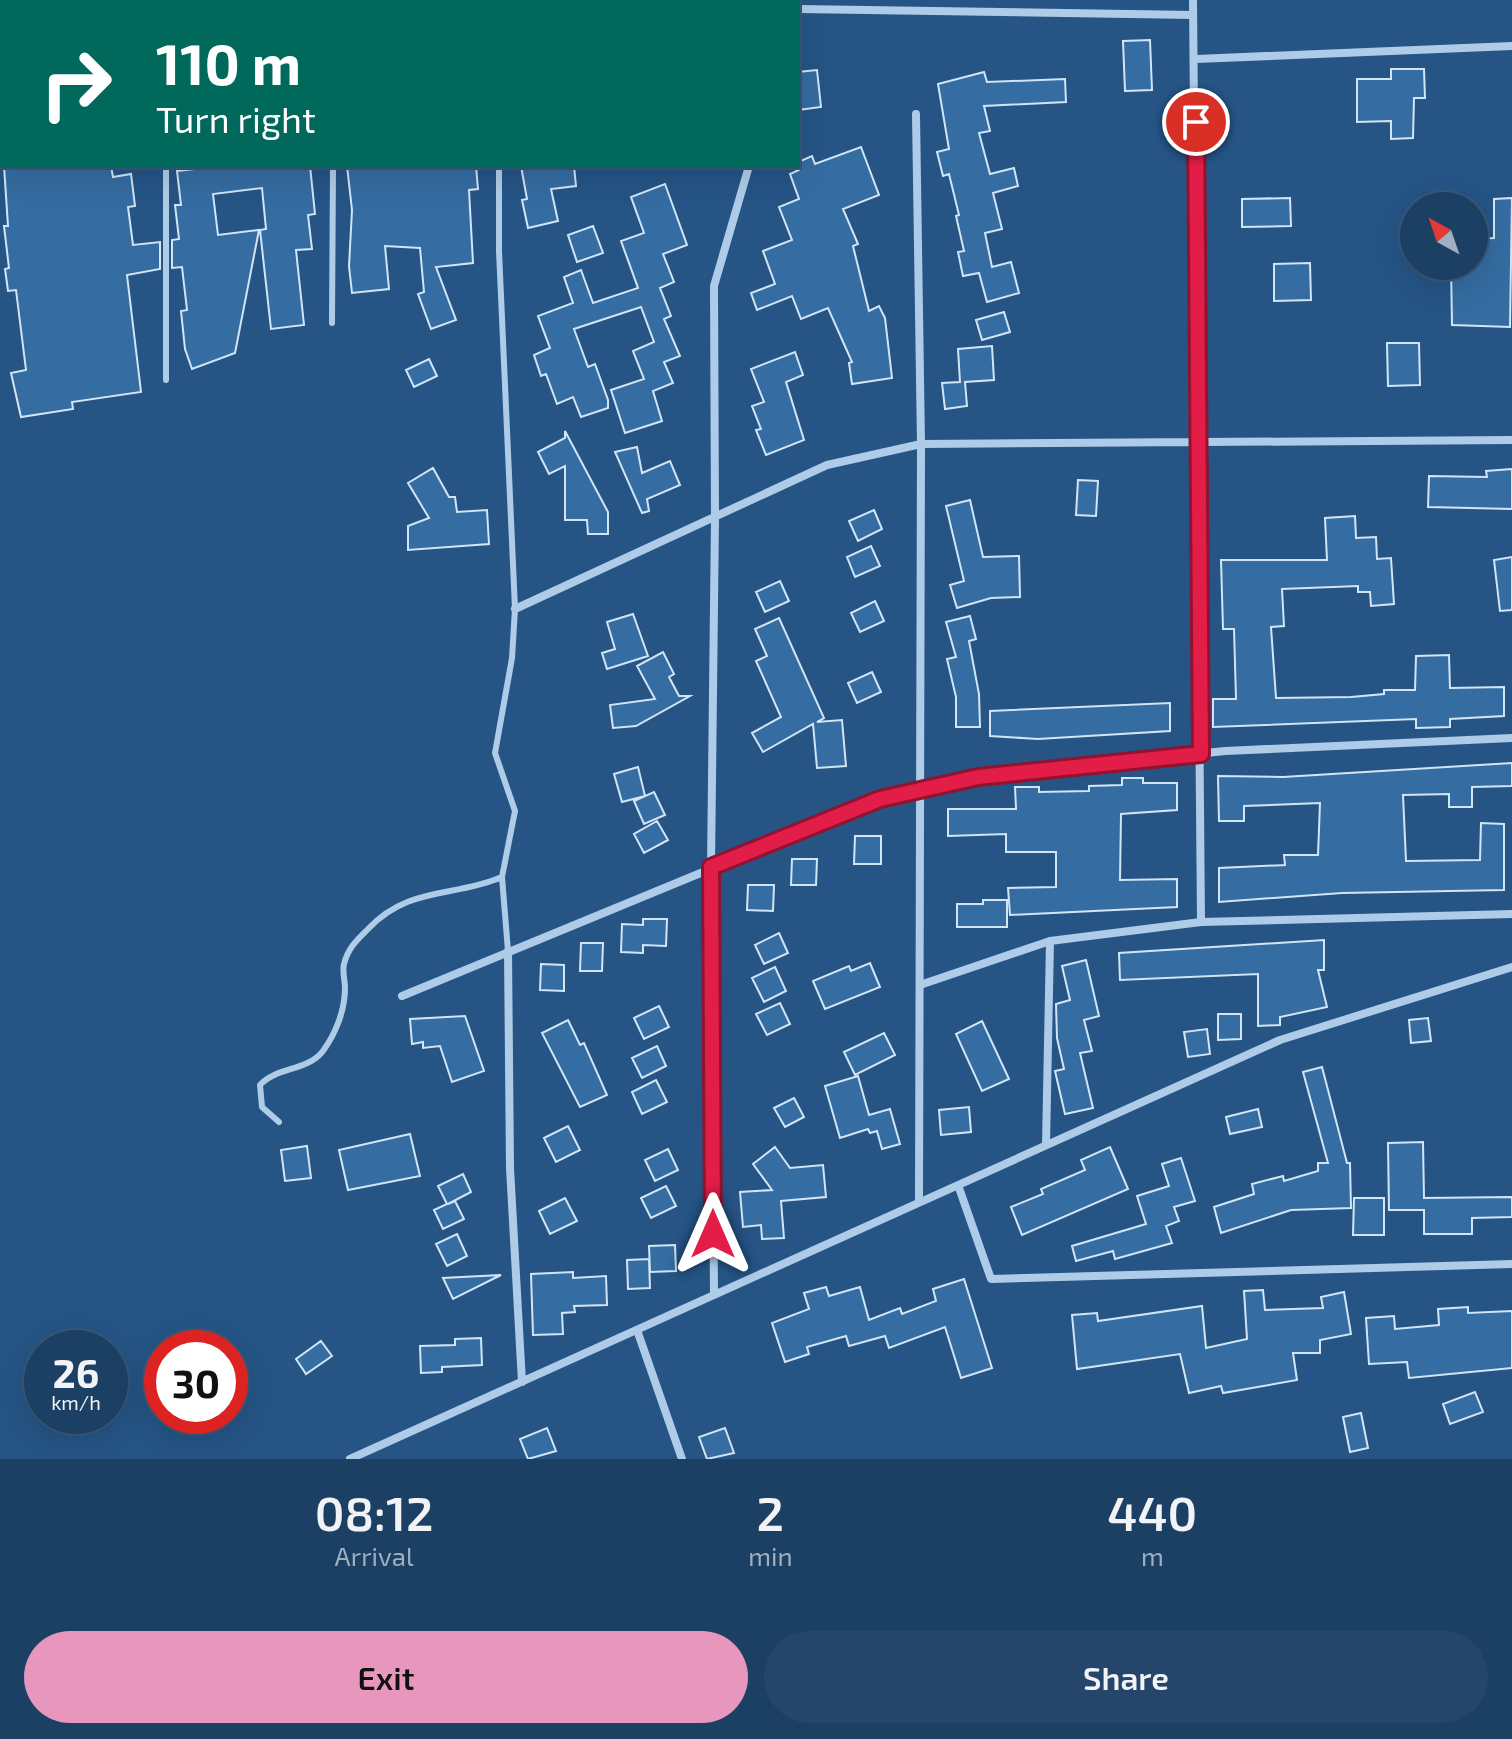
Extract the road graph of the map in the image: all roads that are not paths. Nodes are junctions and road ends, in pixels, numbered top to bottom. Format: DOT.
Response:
graph roads {
  1 [pos="1193,0"];
  2 [pos="800,9"];
  3 [pos="1193,15"];
  4 [pos="1512,46"];
  5 [pos="1196,59"];
  6 [pos="916,114"];
  7 [pos="166,168"];
  8 [pos="333,168"];
  9 [pos="499,168"];
  10 [pos="748,168"];
  11 [pos="332,323"];
  12 [pos="166,380"];
  13 [pos="1196,440"];
  14 [pos="1512,440"];
  15 [pos="921,444"];
  16 [pos="715,518"];
  17 [pos="515,609"];
  18 [pos="1512,738"];
  19 [pos="1201,754"];
  20 [pos="920,790"];
  21 [pos="711,867"];
  22 [pos="502,877"];
  23 [pos="1512,914"];
  24 [pos="1201,922"];
  25 [pos="1050,941"];
  26 [pos="508,951"];
  27 [pos="1512,967"];
  28 [pos="920,985"];
  29 [pos="402,996"];
  30 [pos="279,1122"];
  31 [pos="1046,1145"];
  32 [pos="958,1185"];
  33 [pos="919,1202"];
  34 [pos="1512,1264"];
  35 [pos="714,1295"];
  36 [pos="637,1330"];
  37 [pos="522,1382"];
  38 [pos="350,1459"];
  39 [pos="682,1459"];
  1 -- 3 [label="street"];
  2 -- 3 [label="street"];
  3 -- 5 [label="street"];
  4 -- 5 [label="street"];
  5 -- 13 [label="street"];
  6 -- 15 [label="street"];
  7 -- 12 [label="lane"];
  8 -- 11 [label="lane"];
  9 -- 17 [label="lane"];
  10 -- 16 [label="street"];
  13 -- 14 [label="street"];
  13 -- 15 [label="street"];
  13 -- 19 [label="street"];
  15 -- 16 [label="street"];
  15 -- 20 [label="street"];
  16 -- 17 [label="street"];
  16 -- 21 [label="street"];
  17 -- 22 [label="lane"];
  18 -- 19 [label="street"];
  19 -- 20 [label="street"];
  19 -- 24 [label="street"];
  20 -- 21 [label="street"];
  20 -- 28 [label="street"];
  21 -- 26 [label="street"];
  21 -- 35 [label="street"];
  22 -- 26 [label="lane"];
  22 -- 30 [label="lane"];
  23 -- 24 [label="street"];
  24 -- 25 [label="street"];
  25 -- 28 [label="street"];
  25 -- 31 [label="street"];
  26 -- 29 [label="street"];
  26 -- 37 [label="street"];
  27 -- 31 [label="street"];
  28 -- 33 [label="street"];
  31 -- 32 [label="street"];
  32 -- 33 [label="street"];
  32 -- 34 [label="street"];
  33 -- 35 [label="street"];
  35 -- 36 [label="street"];
  36 -- 37 [label="street"];
  36 -- 39 [label="street"];
  37 -- 38 [label="street"];
}
